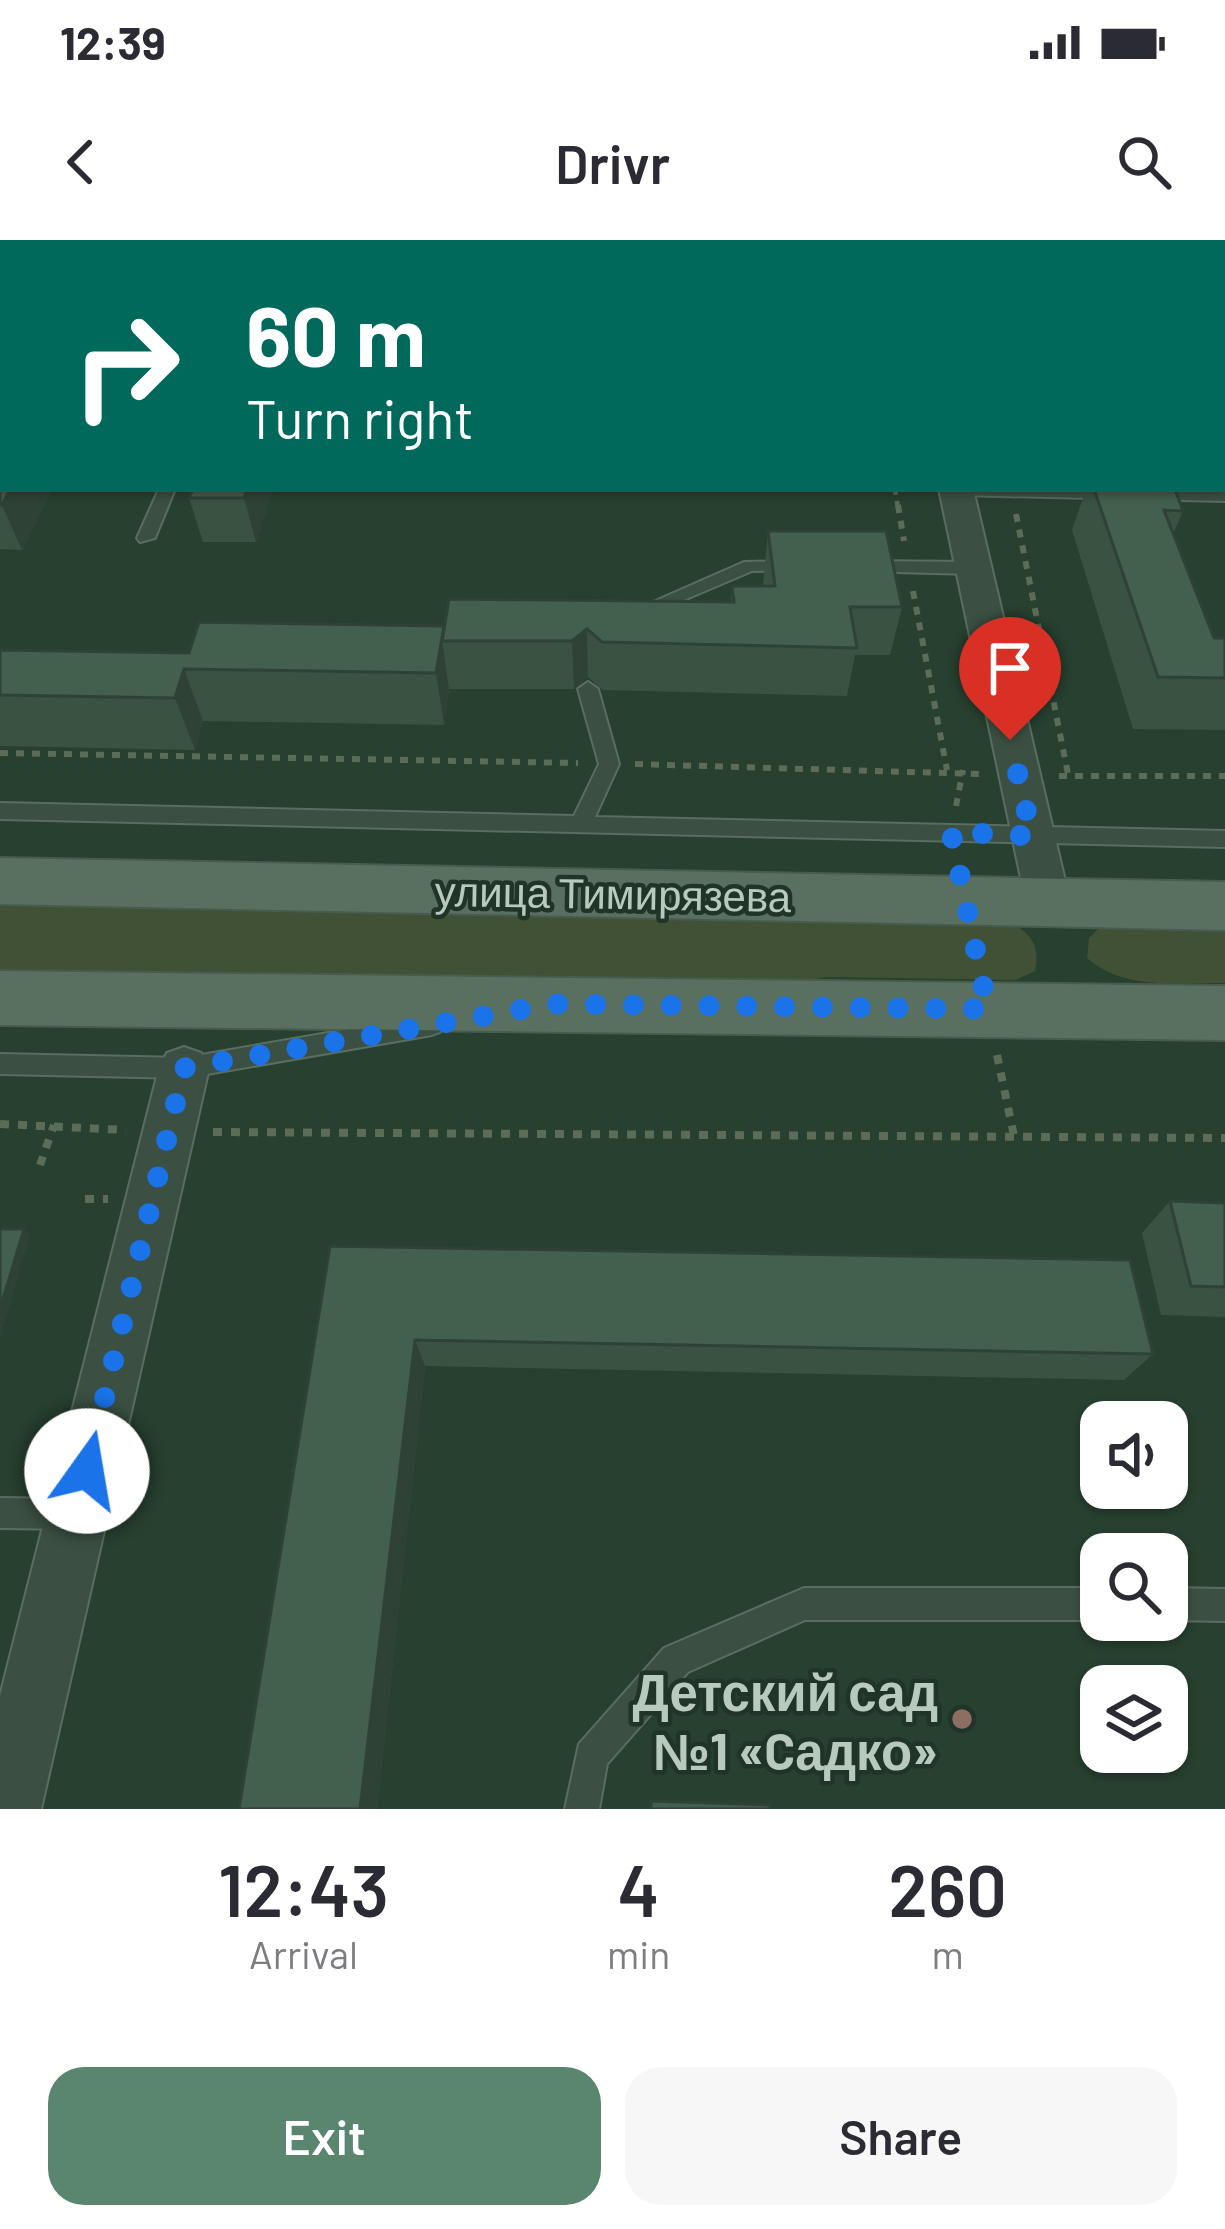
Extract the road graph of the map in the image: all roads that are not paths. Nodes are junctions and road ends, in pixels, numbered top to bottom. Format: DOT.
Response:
graph roads {
  1 [pos="166,492"];
  2 [pos="956,492"];
  3 [pos="1011,492"];
  4 [pos="1177,492"];
  5 [pos="1152,495"];
  6 [pos="1225,496"];
  7 [pos="1160,515"];
  8 [pos="146,538"];
  9 [pos="818,566"];
  10 [pos="841,567"];
  11 [pos="973,568"];
  12 [pos="610,625"];
  13 [pos="588,689"];
  14 [pos="0,811"];
  15 [pos="581,824"];
  16 [pos="1032,836"];
  17 [pos="1225,839"];
  18 [pos="0,880"];
  19 [pos="1048,902"];
  20 [pos="1225,906"];
  21 [pos="0,998"];
  22 [pos="554,1004"];
  23 [pos="1078,1010"];
  24 [pos="1225,1013"];
  25 [pos="0,1064"];
  26 [pos="184,1068"];
  27 [pos="0,1513"];
  28 [pos="77,1514"];
  29 [pos="1080,1604"];
  30 [pos="1188,1604"];
  31 [pos="1225,1604"];
  32 [pos="6,1809"];
  33 [pos="583,1809"];
  1 -- 8 [label="lane"];
  2 -- 11 [label="street"];
  3 -- 5 [label="lane"];
  4 -- 5 [label="lane"];
  4 -- 6 [label="lane"];
  5 -- 7 [label="lane"];
  9 -- 12 [label="lane"];
  10 -- 11 [label="lane"];
  11 -- 16 [label="street"];
  13 -- 15 [label="lane"];
  14 -- 15 [label="lane"];
  15 -- 16 [label="lane"];
  16 -- 17 [label="lane"];
  16 -- 19 [label="street"];
  18 -- 19 [label="main road, улица Тимирязева"];
  19 -- 20 [label="main road, улица Тимирязева"];
  19 -- 23 [label="main road"];
  21 -- 22 [label="main road"];
  22 -- 23 [label="main road"];
  22 -- 26 [label="lane"];
  23 -- 24 [label="main road"];
  25 -- 26 [label="lane"];
  26 -- 28 [label="street"];
  27 -- 28 [label="lane"];
  28 -- 32 [label="street"];
  29 -- 33 [label="lane"];
  30 -- 31 [label="lane"];
}
